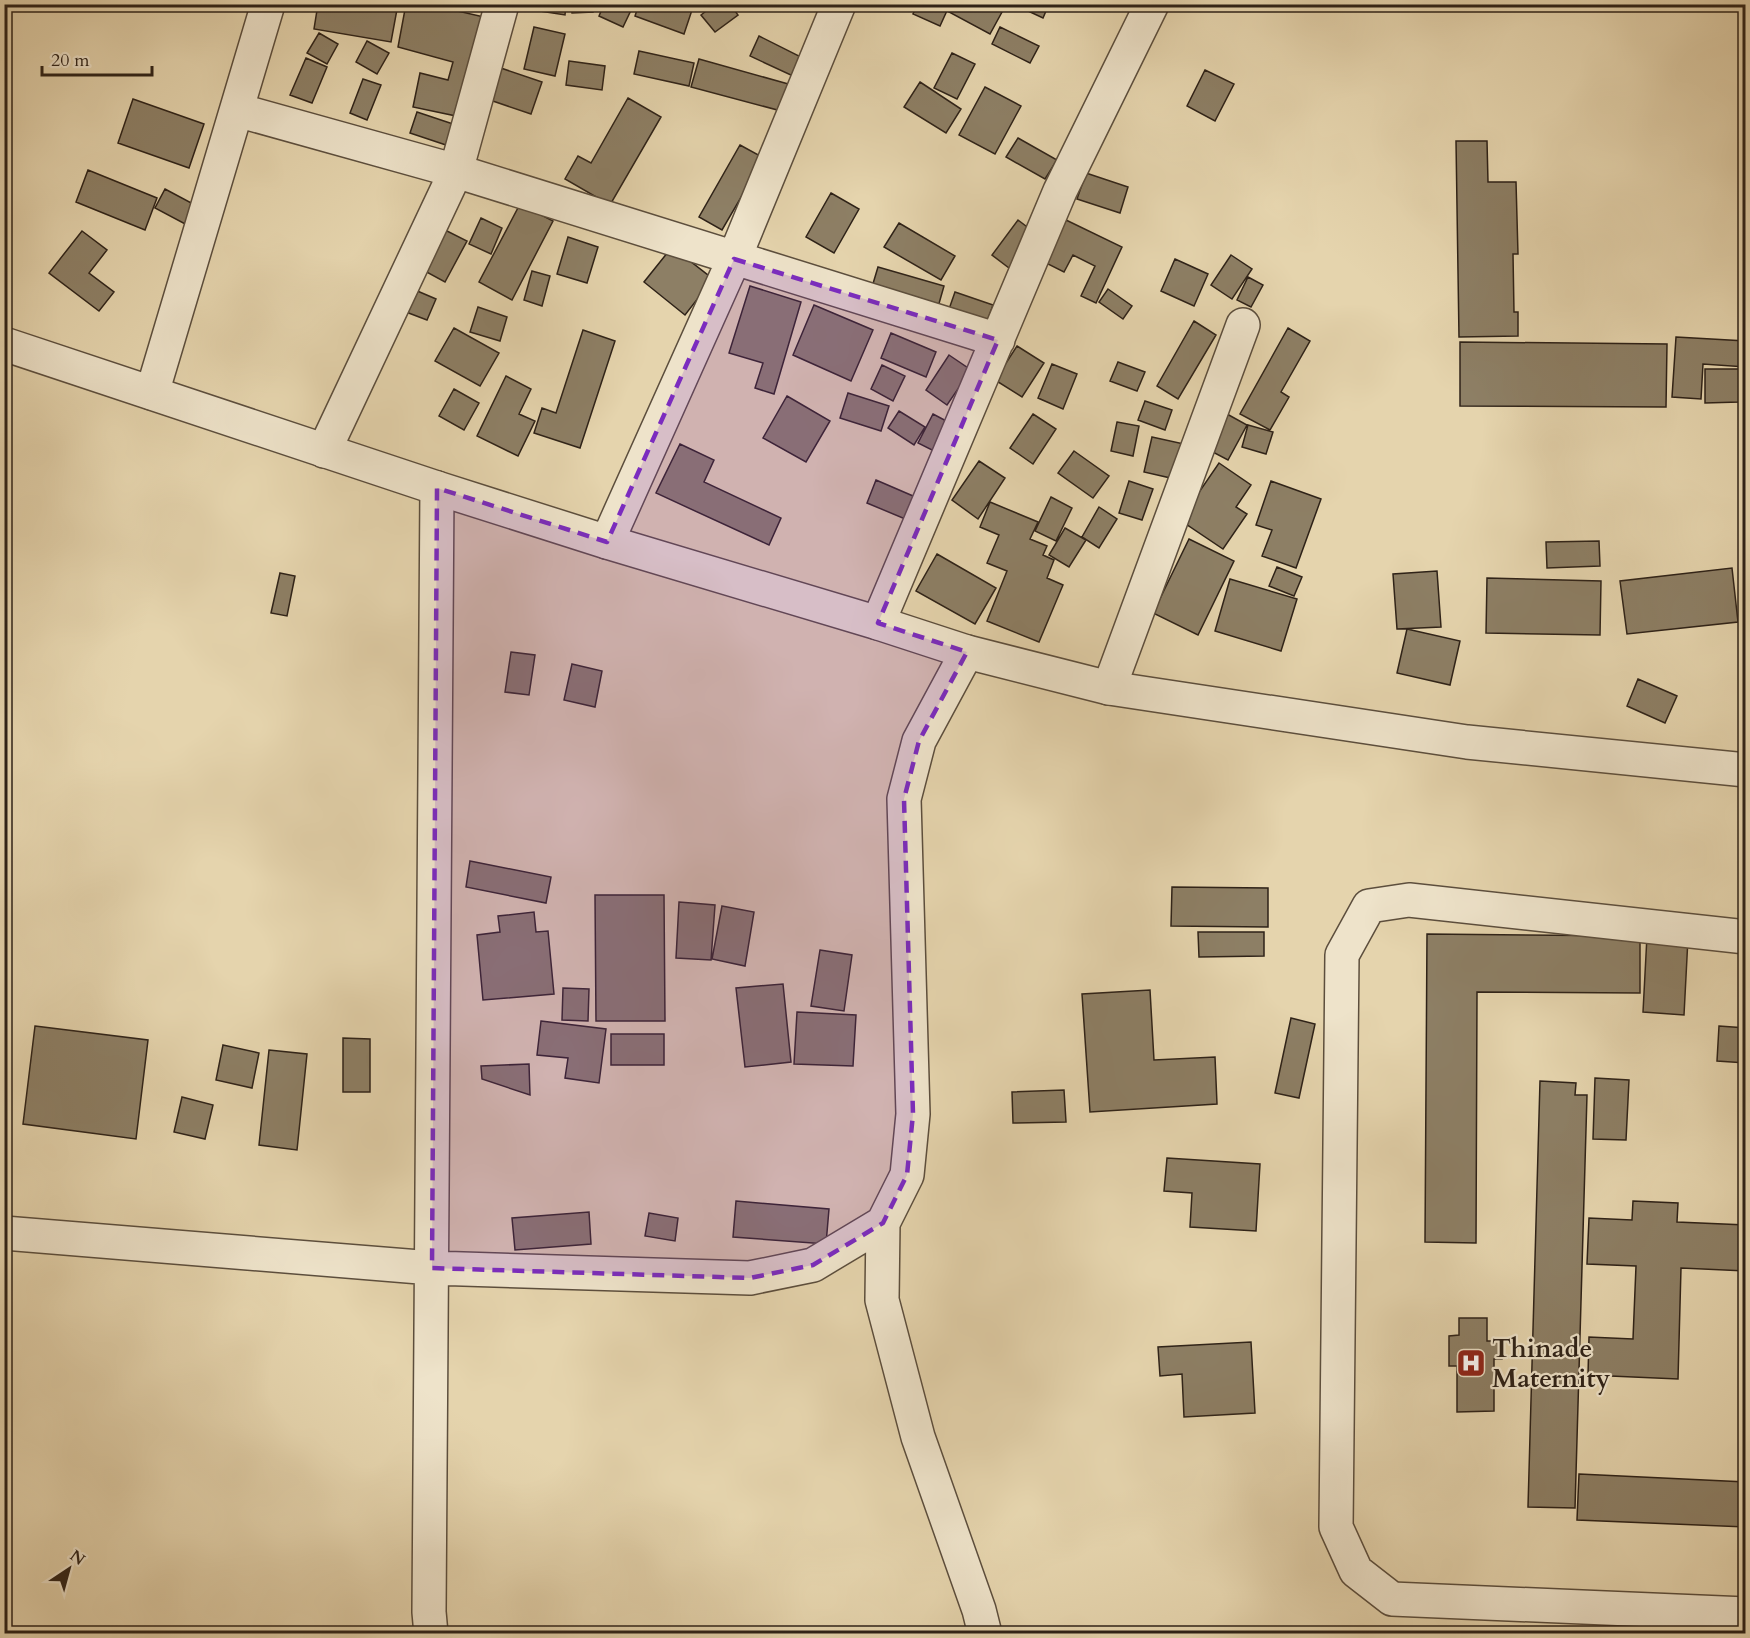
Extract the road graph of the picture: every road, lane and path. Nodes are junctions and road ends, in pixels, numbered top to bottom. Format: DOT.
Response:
graph roads {
  1 [pos="268,4"];
  2 [pos="502,4"];
  3 [pos="839,4"];
  4 [pos="1152,4"];
  5 [pos="237,110"];
  6 [pos="456,171"];
  7 [pos="734,259"];
  8 [pos="1243,325"];
  9 [pos="998,340"];
  10 [pos="4,344"];
  11 [pos="152,393"];
  12 [pos="324,451"];
  13 [pos="437,488"];
  14 [pos="607,542"];
  15 [pos="878,623"];
  16 [pos="967,652"];
  17 [pos="1109,688"];
  18 [pos="1746,770"];
  19 [pos="1746,937"];
  20 [pos="884,1223"];
  21 [pos="4,1233"];
  22 [pos="432,1268"];
  23 [pos="1746,1614"];
  24 [pos="426,1626"];
  25 [pos="985,1634"];
  1 -- 5 [label="street"];
  2 -- 6 [label="street"];
  3 -- 7 [label="street"];
  4 -- 9 [label="street"];
  5 -- 6 [label="street"];
  5 -- 11 [label="street"];
  6 -- 7 [label="street"];
  6 -- 12 [label="street"];
  7 -- 9 [label="street"];
  7 -- 14 [label="street"];
  8 -- 17 [label="street"];
  9 -- 15 [label="street"];
  10 -- 11 [label="street"];
  11 -- 12 [label="street"];
  12 -- 13 [label="street"];
  13 -- 14 [label="street"];
  13 -- 22 [label="street"];
  14 -- 15 [label="street"];
  15 -- 16 [label="street"];
  16 -- 17 [label="street"];
  16 -- 20 [label="street"];
  17 -- 18 [label="street"];
  19 -- 23 [label="street"];
  20 -- 22 [label="street"];
  20 -- 25 [label="street"];
  21 -- 22 [label="street"];
  22 -- 24 [label="street"];
}
